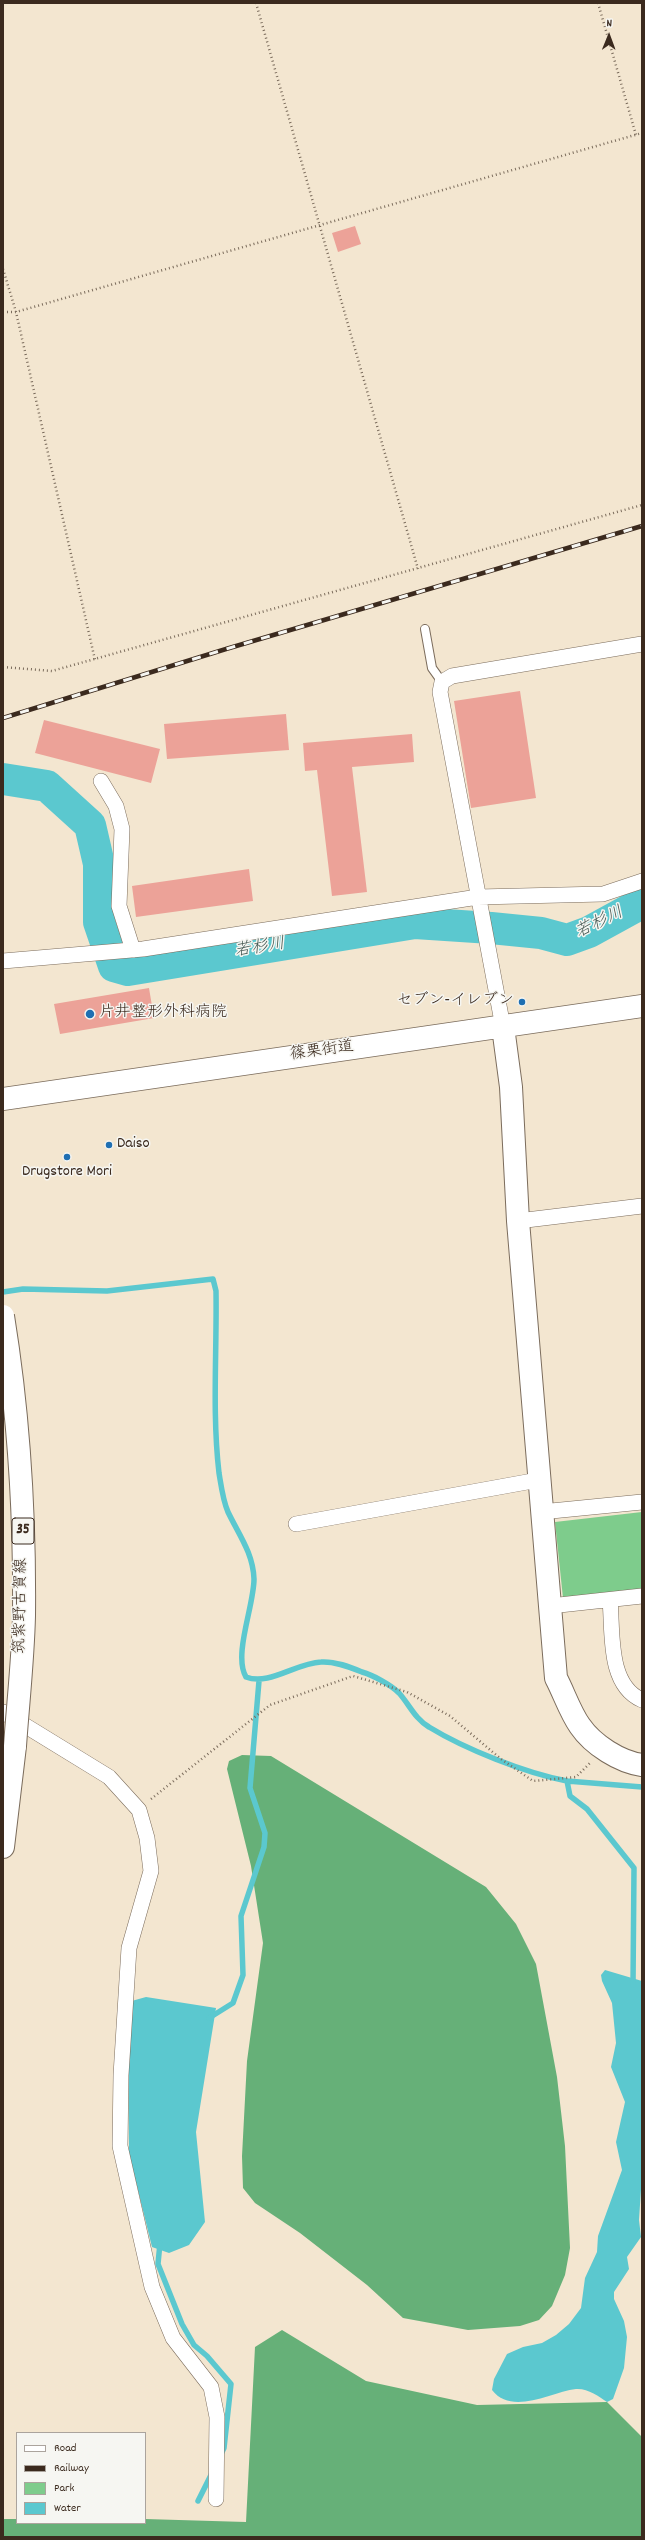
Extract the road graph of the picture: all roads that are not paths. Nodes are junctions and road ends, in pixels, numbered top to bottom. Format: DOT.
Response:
graph roads {
  1 [pos="425,629"];
  2 [pos="642,644"];
  3 [pos="442,682"];
  4 [pos="101,781"];
  5 [pos="642,881"];
  6 [pos="478,897"];
  7 [pos="133,950"];
  8 [pos="3,961"];
  9 [pos="642,1006"];
  10 [pos="503,1027"];
  11 [pos="3,1099"];
  12 [pos="642,1206"];
  13 [pos="518,1220"];
  14 [pos="3,1316"];
  15 [pos="538,1480"];
  16 [pos="642,1502"];
  17 [pos="542,1512"];
  18 [pos="296,1524"];
  19 [pos="642,1596"];
  20 [pos="610,1600"];
  21 [pos="550,1606"];
  22 [pos="642,1700"];
  23 [pos="3,1712"];
  24 [pos="642,1765"];
  25 [pos="3,1847"];
  26 [pos="216,2499"];
  1 -- 3 [label="lane"];
  2 -- 3 [label="street"];
  3 -- 6 [label="street"];
  4 -- 7 [label="street"];
  5 -- 6 [label="street"];
  6 -- 7 [label="street"];
  6 -- 10 [label="street"];
  7 -- 8 [label="street"];
  9 -- 10 [label="main road, 篠栗街道"];
  10 -- 11 [label="main road, 篠栗街道"];
  10 -- 13 [label="main road"];
  12 -- 13 [label="street"];
  13 -- 15 [label="main road"];
  14 -- 25 [label="main road, 筑紫野古賀線 / 35, bridge"];
  15 -- 17 [label="main road"];
  15 -- 18 [label="street"];
  16 -- 17 [label="street"];
  17 -- 21 [label="main road"];
  19 -- 20 [label="street"];
  20 -- 21 [label="street"];
  20 -- 22 [label="street"];
  21 -- 24 [label="main road"];
  23 -- 26 [label="street"];
}
